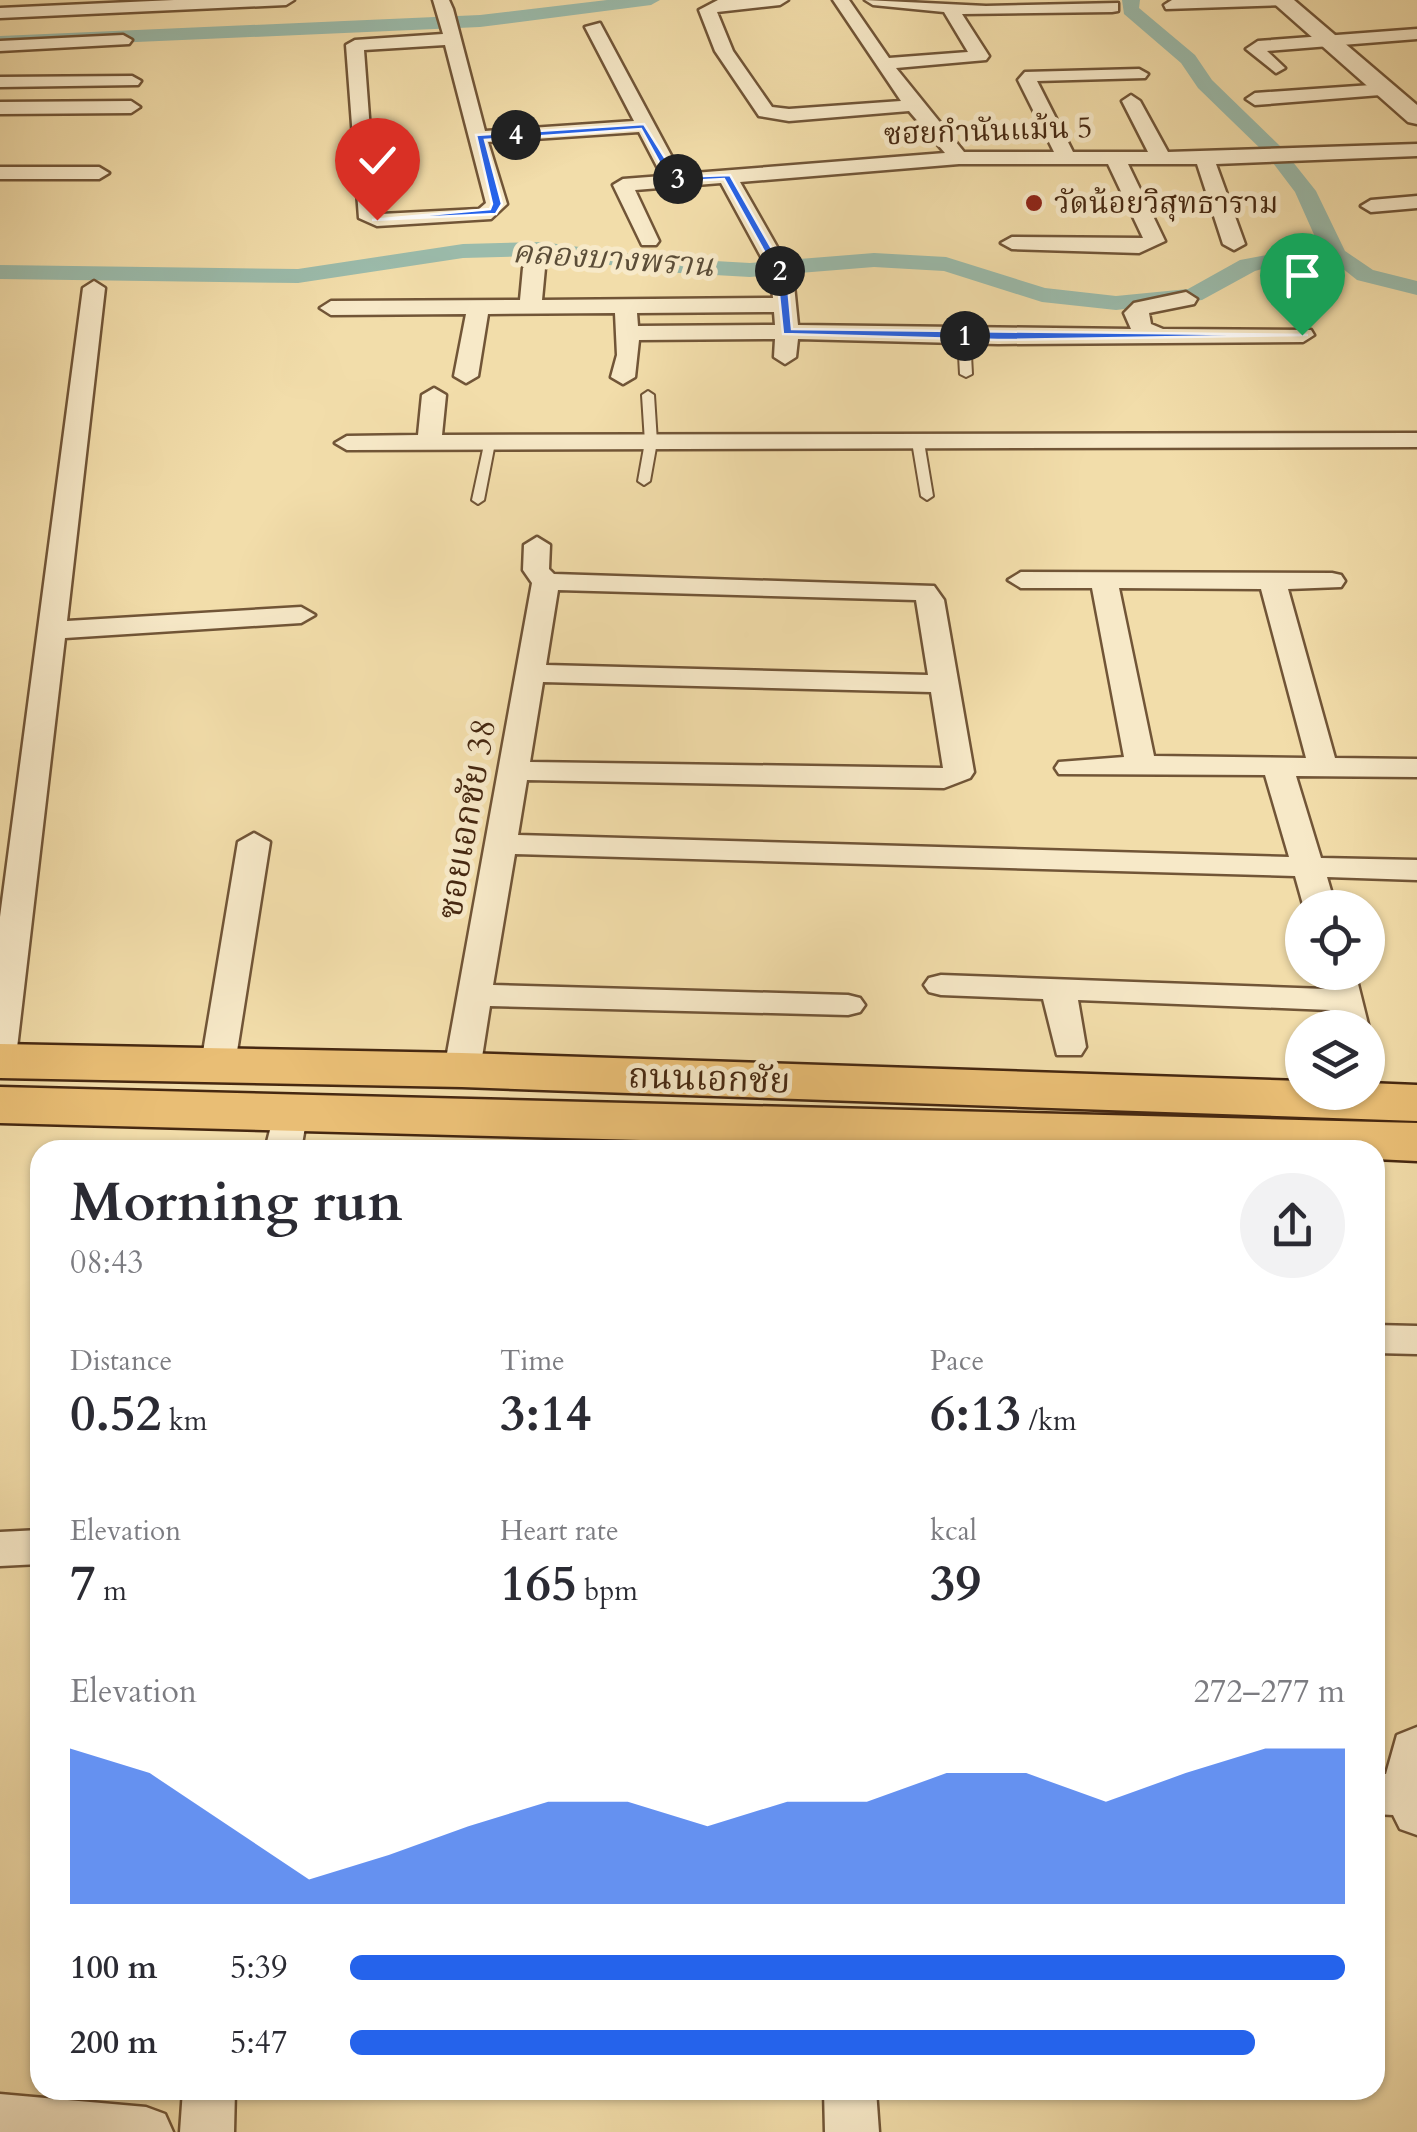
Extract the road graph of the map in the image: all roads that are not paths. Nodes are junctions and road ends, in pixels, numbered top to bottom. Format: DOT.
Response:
graph roads {
  1 [pos="286,0"];
  2 [pos="780,0"];
  3 [pos="841,0"];
  4 [pos="873,0"];
  5 [pos="1283,0"];
  6 [pos="1172,6"];
  7 [pos="950,8"];
  8 [pos="1112,8"];
  9 [pos="0,13"];
  10 [pos="446,18"];
  11 [pos="594,28"];
  12 [pos="1417,34"];
  13 [pos="124,40"];
  14 [pos="1327,40"];
  15 [pos="0,46"];
  16 [pos="1417,53"];
  17 [pos="1349,58"];
  18 [pos="883,64"];
  19 [pos="1276,68"];
  20 [pos="1139,74"];
  21 [pos="132,81"];
  22 [pos="0,82"];
  23 [pos="1386,90"];
  24 [pos="1254,99"];
  25 [pos="1131,101"];
  26 [pos="914,104"];
  27 [pos="131,106"];
  28 [pos="5,108"];
  29 [pos="1413,110"];
  30 [pos="644,126"];
  31 [pos="0,128"];
  32 [pos="480,137"];
  33 [pos="1417,150"];
  34 [pos="1066,157"];
  35 [pos="959,158"];
  36 [pos="1115,158"];
  37 [pos="1162,158"];
  38 [pos="1206,159"];
  39 [pos="0,173"];
  40 [pos="99,173"];
  41 [pos="727,176"];
  42 [pos="674,180"];
  43 [pos="1417,202"];
  44 [pos="1371,206"];
  45 [pos="649,241"];
  46 [pos="1012,243"];
  47 [pos="1234,244"];
  48 [pos="534,268"];
  49 [pos="665,275"];
  50 [pos="94,288"];
  51 [pos="1186,299"];
  52 [pos="469,300"];
  53 [pos="669,305"];
  54 [pos="785,305"];
  55 [pos="531,306"];
  56 [pos="626,306"];
  57 [pos="331,308"];
  58 [pos="787,332"];
  59 [pos="627,333"];
  60 [pos="1302,335"];
  61 [pos="964,336"];
  62 [pos="1160,336"];
  63 [pos="785,357"];
  64 [pos="966,374"];
  65 [pos="466,376"];
  66 [pos="623,377"];
  67 [pos="648,395"];
  68 [pos="434,396"];
  69 [pos="1417,440"];
  70 [pos="650,442"];
  71 [pos="918,442"];
  72 [pos="347,443"];
  73 [pos="429,443"];
  74 [pos="489,443"];
  75 [pos="644,481"];
  76 [pos="927,496"];
  77 [pos="478,500"];
  78 [pos="538,544"];
  79 [pos="1022,580"];
  80 [pos="1104,581"];
  81 [pos="1332,581"];
  82 [pos="546,582"];
  83 [pos="1274,582"];
  84 [pos="301,615"];
  85 [pos="54,630"];
  86 [pos="530,673"];
  87 [pos="943,684"];
  88 [pos="1141,765"];
  89 [pos="1278,767"];
  90 [pos="1324,767"];
  91 [pos="1070,768"];
  92 [pos="1417,768"];
  93 [pos="515,771"];
  94 [pos="254,842"];
  95 [pos="500,844"];
  96 [pos="1309,864"];
  97 [pos="1415,875"];
  98 [pos="1316,890"];
  99 [pos="941,985"];
  100 [pos="1059,991"];
  101 [pos="476,995"];
  102 [pos="1345,1000"];
  103 [pos="848,1005"];
  104 [pos="1069,1047"];
  105 [pos="0,1048"];
  106 [pos="0,1061"];
  107 [pos="218,1064"];
  108 [pos="462,1070"];
  109 [pos="0,1104"];
  110 [pos="968,1109"];
  111 [pos="1365,1116"];
  112 [pos="286,1130"];
  113 [pos="682,1135"];
  114 [pos="895,1139"];
  115 [pos="1103,1140"];
  116 [pos="1144,1140"];
  117 [pos="1417,1142"];
  118 [pos="1385,1339"];
  119 [pos="1417,1340"];
  120 [pos="30,1548"];
  121 [pos="0,1549"];
  122 [pos="1417,1747"];
  123 [pos="1402,1802"];
  124 [pos="209,2100"];
  125 [pos="850,2100"];
  126 [pos="0,2119"];
  127 [pos="146,2132"];
  128 [pos="207,2132"];
  129 [pos="852,2132"];
  1 -- 9 [label="street"];
  2 -- 26 [label="street"];
  3 -- 18 [label="street"];
  4 -- 7 [label="street"];
  5 -- 6 [label="street"];
  5 -- 14 [label="street"];
  7 -- 8 [label="street"];
  7 -- 18 [label="street"];
  10 -- 32 [label="street"];
  10 -- 32 [label="street"];
  11 -- 30 [label="street"];
  12 -- 14 [label="street"];
  13 -- 15 [label="street"];
  14 -- 17 [label="street"];
  14 -- 19 [label="street"];
  16 -- 17 [label="street"];
  17 -- 23 [label="street"];
  18 -- 26 [label="street"];
  20 -- 34 [label="street"];
  21 -- 22 [label="street"];
  23 -- 24 [label="street"];
  23 -- 29 [label="street"];
  25 -- 37 [label="street"];
  26 -- 35 [label="street"];
  27 -- 28 [label="street"];
  28 -- 31 [label="street"];
  30 -- 32 [label="street"];
  30 -- 42 [label="street"];
  33 -- 38 [label="street, ซฮยกำนันแม้น 5"];
  34 -- 35 [label="street, ซฮยกำนันแม้น 5"];
  34 -- 36 [label="street, ซฮยกำนันแม้น 5"];
  35 -- 41 [label="street, ซฮยกำนันแม้น 5"];
  36 -- 37 [label="street, ซฮยกำนันแม้น 5"];
  36 -- 46 [label="street"];
  37 -- 38 [label="street, ซฮยกำนันแม้น 5"];
  38 -- 47 [label="street"];
  39 -- 40 [label="street"];
  41 -- 42 [label="street, ซฮยกำนันแม้น 5"];
  41 -- 54 [label="street"];
  42 -- 45 [label="street, ซฮยกำนันแม้น 5"];
  43 -- 44 [label="street"];
  48 -- 55 [label="street"];
  49 -- 53 [label="street"];
  50 -- 85 [label="street"];
  51 -- 62 [label="street"];
  52 -- 55 [label="street"];
  52 -- 57 [label="street"];
  52 -- 65 [label="street"];
  53 -- 54 [label="street"];
  53 -- 56 [label="street"];
  54 -- 58 [label="street"];
  55 -- 56 [label="street"];
  56 -- 59 [label="street"];
  58 -- 59 [label="street"];
  58 -- 61 [label="street"];
  58 -- 63 [label="street"];
  59 -- 66 [label="street"];
  60 -- 62 [label="street"];
  61 -- 62 [label="street"];
  61 -- 64 [label="lane"];
  67 -- 70 [label="lane"];
  68 -- 73 [label="street"];
  69 -- 71 [label="street"];
  70 -- 71 [label="street"];
  70 -- 74 [label="street"];
  70 -- 75 [label="lane"];
  71 -- 76 [label="lane"];
  72 -- 73 [label="street"];
  73 -- 74 [label="street"];
  74 -- 77 [label="lane"];
  78 -- 82 [label="street"];
  79 -- 80 [label="street"];
  80 -- 83 [label="street"];
  80 -- 88 [label="street"];
  81 -- 83 [label="street"];
  82 -- 86 [label="street, ซอยเอกชัย 38"];
  82 -- 87 [label="street"];
  83 -- 90 [label="street"];
  84 -- 85 [label="street"];
  85 -- 105 [label="street"];
  86 -- 87 [label="street"];
  86 -- 93 [label="street, ซอยเอกชัย 38"];
  87 -- 93 [label="street"];
  88 -- 89 [label="street"];
  88 -- 91 [label="street"];
  89 -- 90 [label="street"];
  89 -- 96 [label="street"];
  90 -- 92 [label="street"];
  93 -- 95 [label="street, ซอยเอกชัย 38"];
  94 -- 107 [label="street"];
  95 -- 96 [label="street"];
  95 -- 101 [label="street, ซอยเอกชัย 38"];
  96 -- 97 [label="street"];
  96 -- 98 [label="street"];
  99 -- 100 [label="street"];
  100 -- 102 [label="street"];
  100 -- 104 [label="street"];
  101 -- 103 [label="street"];
  101 -- 108 [label="street, ซอยเอกชัย 38"];
  106 -- 107 [label="main road, ถนนเอกชัย"];
  107 -- 108 [label="main road, ถนนเอกชัย"];
  108 -- 110 [label="main road, ถนนเอกชัย"];
  109 -- 112 [label="main road, ถนนเอกชัย"];
  110 -- 111 [label="main road, ถนนเอกชัย"];
  110 -- 114 [label="main road, ถนนเอกชัย"];
  110 -- 115 [label="main road, ถนนเอกชัย"];
  111 -- 116 [label="main road, ถนนเอกชัย"];
  111 -- 117 [label="main road, ถนนเอกชัย"];
  112 -- 113 [label="main road, ถนนเอกชัย"];
  113 -- 114 [label="main road, ถนนเอกชัย"];
  118 -- 119 [label="street"];
  120 -- 121 [label="street"];
  122 -- 123 [label="street"];
  124 -- 128 [label="street"];
  125 -- 129 [label="street"];
  126 -- 127 [label="street"];
}
